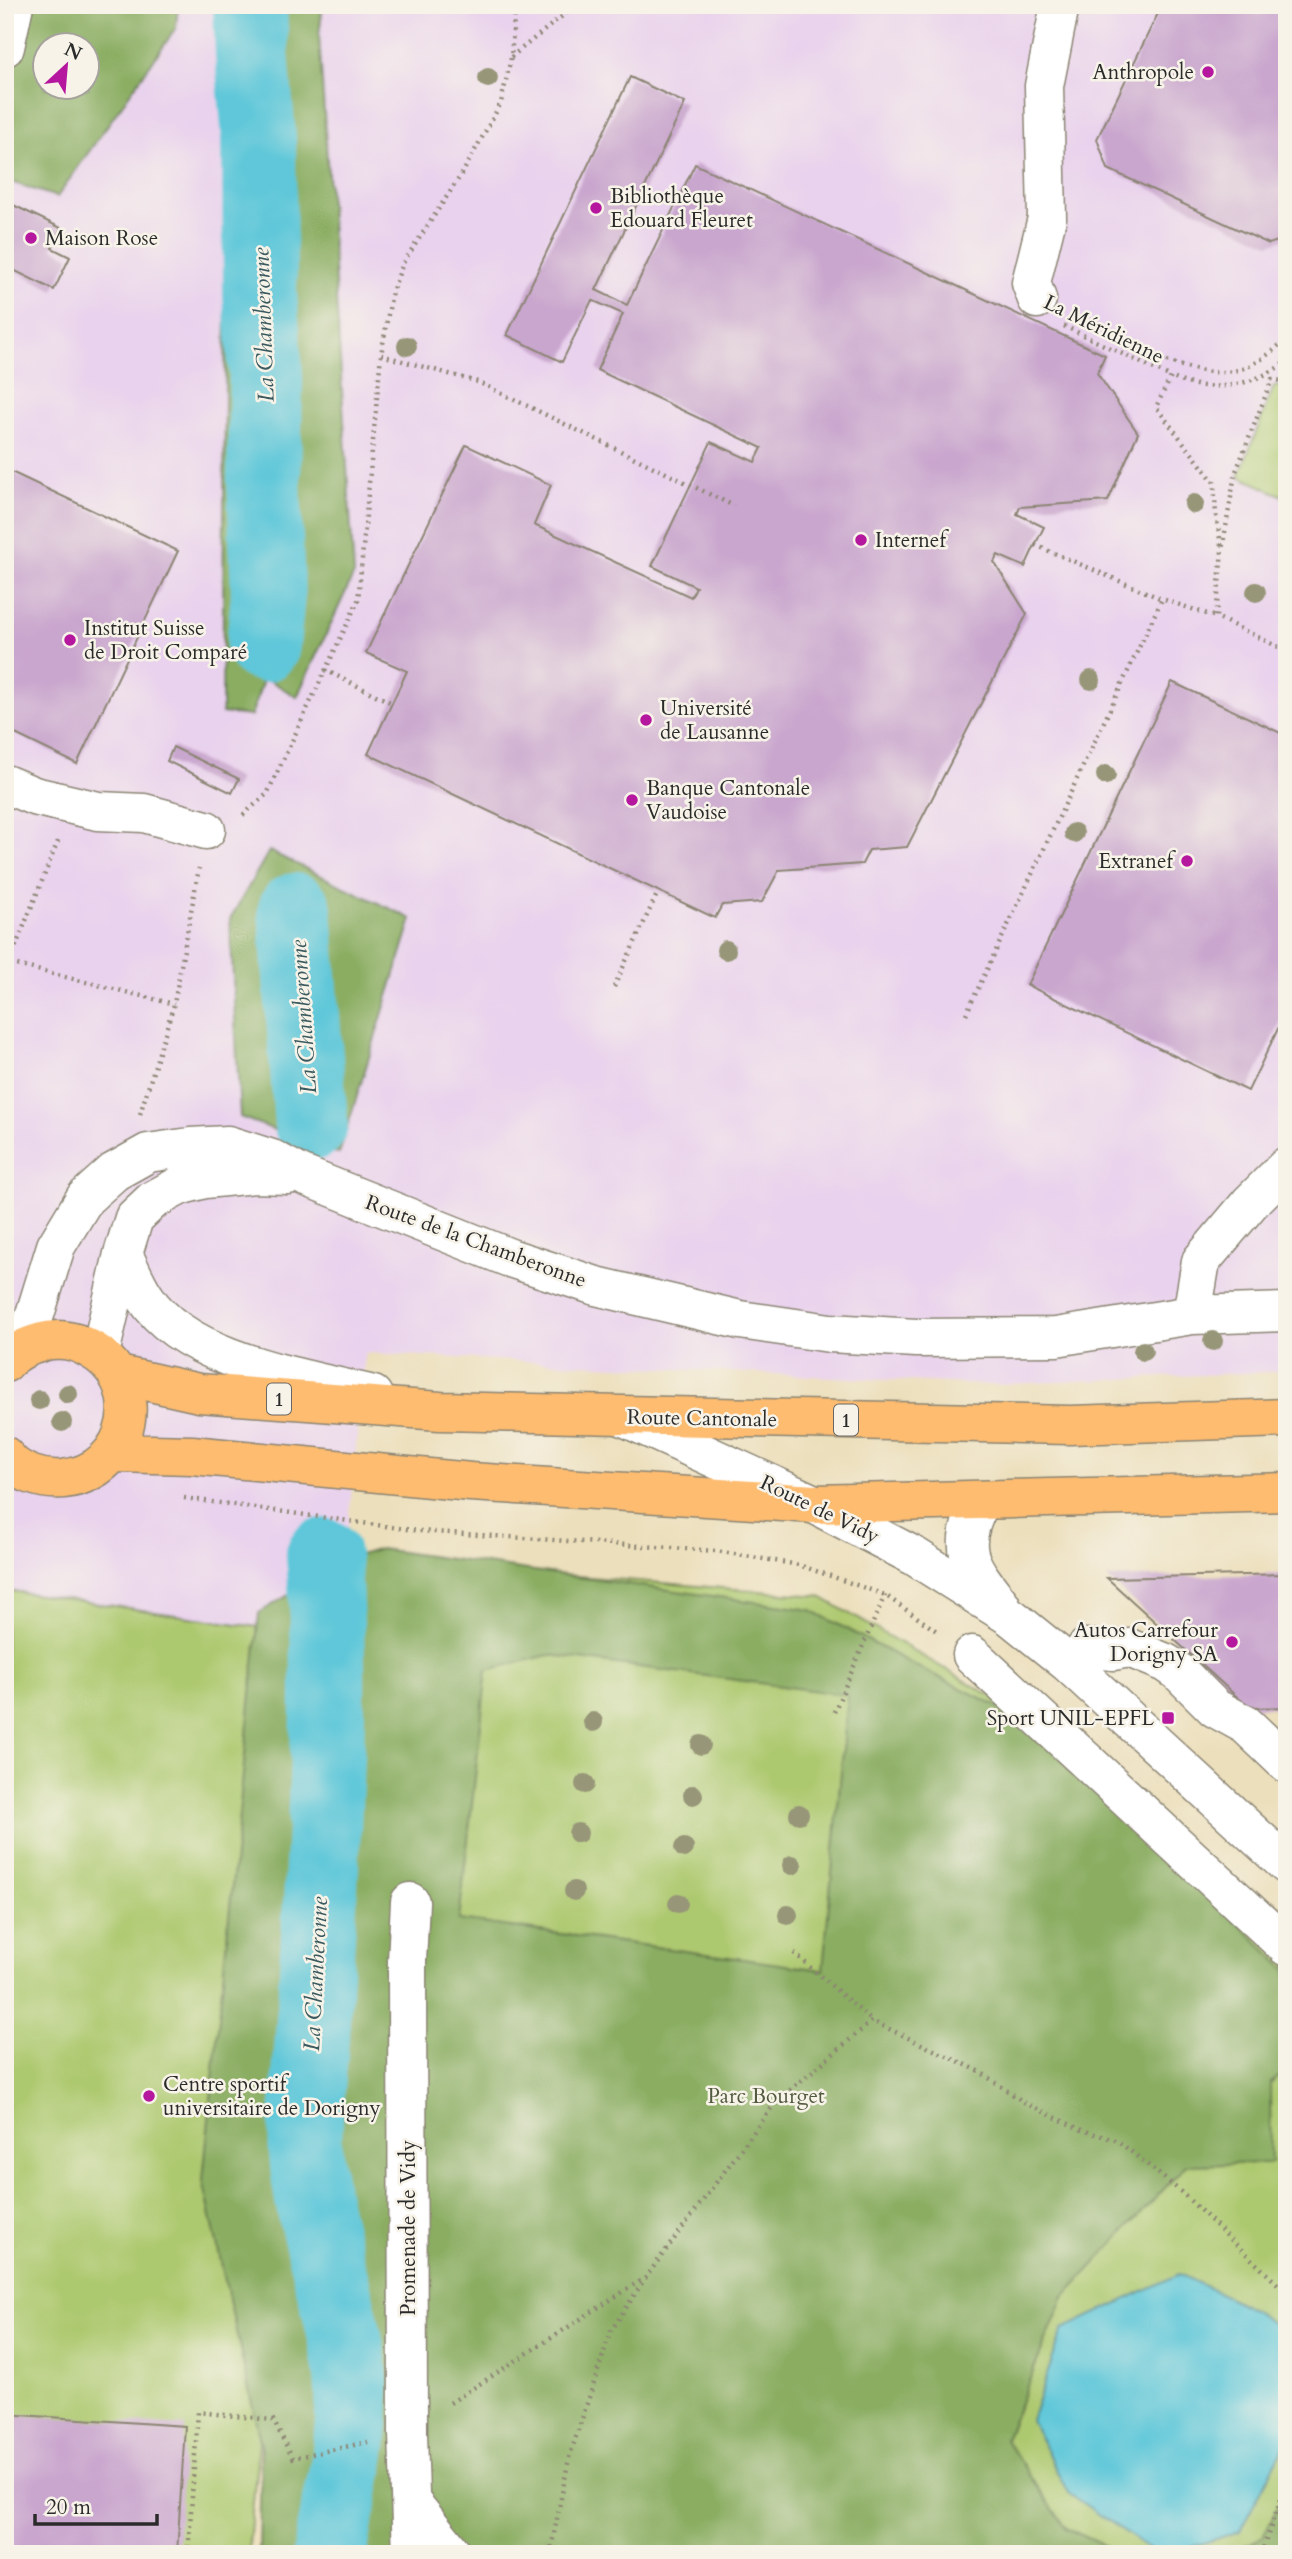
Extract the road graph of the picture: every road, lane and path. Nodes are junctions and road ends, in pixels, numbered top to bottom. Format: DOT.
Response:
graph roads {
  1 [pos="14,5"];
  2 [pos="515,5"];
  3 [pos="576,5"];
  4 [pos="1060,5"];
  5 [pos="5,47"];
  6 [pos="511,58"];
  7 [pos="1047,311"];
  8 [pos="1287,338"];
  9 [pos="381,355"];
  10 [pos="1287,361"];
  11 [pos="1268,373"];
  12 [pos="1171,377"];
  13 [pos="1272,379"];
  14 [pos="1287,382"];
  15 [pos="734,506"];
  16 [pos="1035,545"];
  17 [pos="1222,550"];
  18 [pos="1162,600"];
  19 [pos="1216,617"];
  20 [pos="1287,651"];
  21 [pos="325,670"];
  22 [pos="392,703"];
  23 [pos="1287,728"];
  24 [pos="1284,735"];
  25 [pos="5,785"];
  26 [pos="72,805"];
  27 [pos="206,830"];
  28 [pos="659,892"];
  29 [pos="614,987"];
  30 [pos="174,1004"];
  31 [pos="967,1014"];
  32 [pos="137,1122"];
  33 [pos="1287,1166"];
  34 [pos="302,1175"];
  35 [pos="123,1254"];
  36 [pos="1287,1312"];
  37 [pos="1192,1315"];
  38 [pos="11,1356"];
  39 [pos="110,1365"];
  40 [pos="440,1411"];
  41 [pos="622,1416"];
  42 [pos="1287,1418"];
  43 [pos="113,1452"];
  44 [pos="5,1456"];
  45 [pos="1287,1492"];
  46 [pos="188,1499"];
  47 [pos="981,1502"];
  48 [pos="814,1504"];
  49 [pos="885,1594"];
  50 [pos="1011,1617"];
  51 [pos="1086,1648"];
  52 [pos="972,1655"];
  53 [pos="834,1712"];
  54 [pos="1287,1764"];
  55 [pos="1287,1865"];
  56 [pos="410,1902"];
  57 [pos="1287,1947"];
  58 [pos="794,1954"];
  59 [pos="872,2021"];
  60 [pos="646,2277"];
  61 [pos="1287,2293"];
  62 [pos="408,2434"];
  63 [pos="1287,2482"];
  64 [pos="411,2502"];
  65 [pos="41,2547"];
  66 [pos="40,2554"];
  67 [pos="188,2554"];
  68 [pos="412,2554"];
  69 [pos="453,2554"];
  70 [pos="550,2554"];
  71 [pos="1261,2554"];
  1 -- 5 [label="street"];
  2 -- 6 [label="path"];
  3 -- 6 [label="path"];
  4 -- 7 [label="street, La Méridienne"];
  6 -- 9 [label="path"];
  7 -- 8 [label="path, La Méridienne"];
  7 -- 12 [label="path"];
  9 -- 15 [label="path"];
  9 -- 21 [label="path"];
  10 -- 11 [label="path"];
  11 -- 12 [label="path"];
  11 -- 13 [label="path"];
  12 -- 17 [label="path"];
  13 -- 14 [label="path"];
  13 -- 17 [label="path"];
  16 -- 18 [label="path"];
  17 -- 19 [label="path"];
  18 -- 19 [label="path"];
  18 -- 31 [label="path"];
  19 -- 20 [label="path"];
  21 -- 22 [label="path"];
  21 -- 27 [label="path"];
  23 -- 24 [label="path"];
  25 -- 26 [label="street"];
  26 -- 27 [label="street"];
  26 -- 30 [label="path"];
  27 -- 30 [label="path"];
  28 -- 29 [label="path"];
  30 -- 32 [label="path"];
  33 -- 37 [label="street"];
  34 -- 35 [label="street, Route de la Chamberonne"];
  34 -- 37 [label="street, Route de la Chamberonne"];
  34 -- 38 [label="street, Route de la Chamberonne"];
  35 -- 39 [label="street, Route de la Chamberonne"];
  35 -- 40 [label="street"];
  36 -- 37 [label="street, Route de la Chamberonne"];
  38 -- 39 [label="main road, Route Cantonale"];
  39 -- 40 [label="main road, Route Cantonale / 1"];
  39 -- 43 [label="main road"];
  40 -- 41 [label="main road, Route Cantonale / 1"];
  41 -- 42 [label="main road, Route Cantonale / 1"];
  41 -- 48 [label="street, Route de Vidy"];
  43 -- 44 [label="main road"];
  43 -- 48 [label="main road"];
  45 -- 47 [label="main road"];
  46 -- 49 [label="path"];
  47 -- 48 [label="main road"];
  47 -- 50 [label="street, Route de Vidy"];
  48 -- 50 [label="street, Route de Vidy"];
  49 -- 52 [label="path"];
  49 -- 53 [label="path"];
  50 -- 55 [label="street, Route de Vidy"];
  51 -- 54 [label="street"];
  52 -- 57 [label="street"];
  56 -- 62 [label="street, Promenade de Vidy"];
  58 -- 59 [label="path"];
  59 -- 60 [label="path"];
  59 -- 61 [label="path"];
  60 -- 62 [label="path"];
  60 -- 70 [label="path"];
  62 -- 64 [label="street, Promenade de Vidy"];
  62 -- 67 [label="path"];
  63 -- 71 [label="path"];
  64 -- 68 [label="street, Promenade de Vidy"];
  64 -- 69 [label="street"];
  65 -- 66 [label="path"];
}
